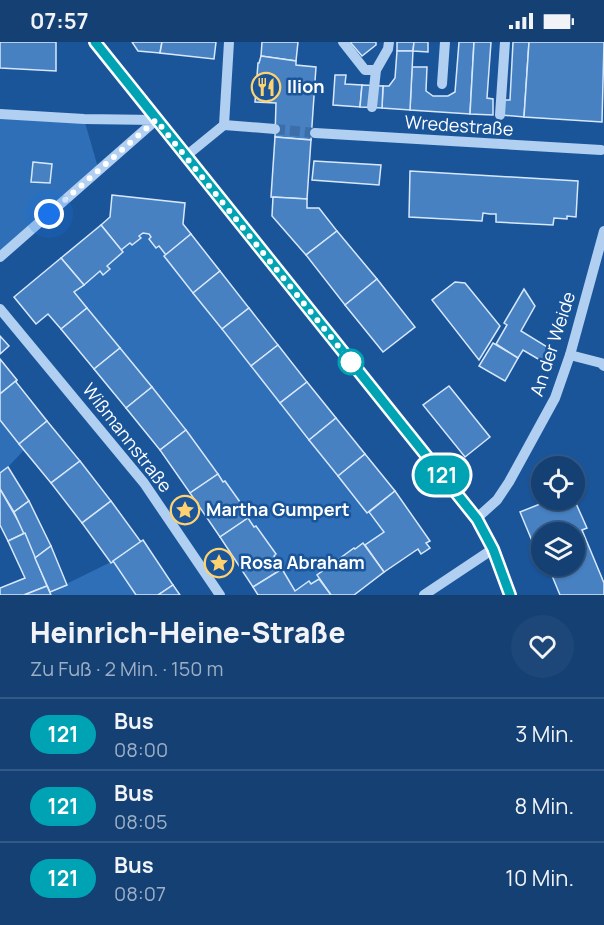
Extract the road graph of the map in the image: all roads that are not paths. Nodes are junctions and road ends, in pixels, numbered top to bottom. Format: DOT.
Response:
graph roads {
  1 [pos="95,42"];
  2 [pos="229,42"];
  3 [pos="344,42"];
  4 [pos="389,42"];
  5 [pos="445,42"];
  6 [pos="505,42"];
  7 [pos="376,70"];
  8 [pos="442,84"];
  9 [pos="372,107"];
  10 [pos="0,114"];
  11 [pos="500,115"];
  12 [pos="156,120"];
  13 [pos="224,125"];
  14 [pos="275,129"];
  15 [pos="315,133"];
  16 [pos="602,150"];
  17 [pos="186,156"];
  18 [pos="604,231"];
  19 [pos="0,257"];
  20 [pos="0,309"];
  21 [pos="570,355"];
  22 [pos="604,366"];
  23 [pos="477,519"];
  24 [pos="493,549"];
  25 [pos="220,595"];
  26 [pos="424,595"];
  27 [pos="510,595"];
  1 -- 12 [label="street"];
  2 -- 13 [label="street"];
  3 -- 7 [label="street"];
  4 -- 7 [label="street"];
  5 -- 8 [label="street"];
  6 -- 11 [label="street"];
  7 -- 9 [label="street"];
  10 -- 12 [label="street"];
  12 -- 17 [label="street"];
  12 -- 19 [label="street"];
  13 -- 14 [label="street"];
  13 -- 17 [label="street"];
  15 -- 16 [label="street, Wredestraße"];
  17 -- 23 [label="street"];
  18 -- 21 [label="street, An der Weide"];
  20 -- 25 [label="street, Wißmannstraße"];
  21 -- 22 [label="street"];
  21 -- 23 [label="street, An der Weide"];
  23 -- 24 [label="street"];
  24 -- 26 [label="street"];
  24 -- 27 [label="street"];
}
